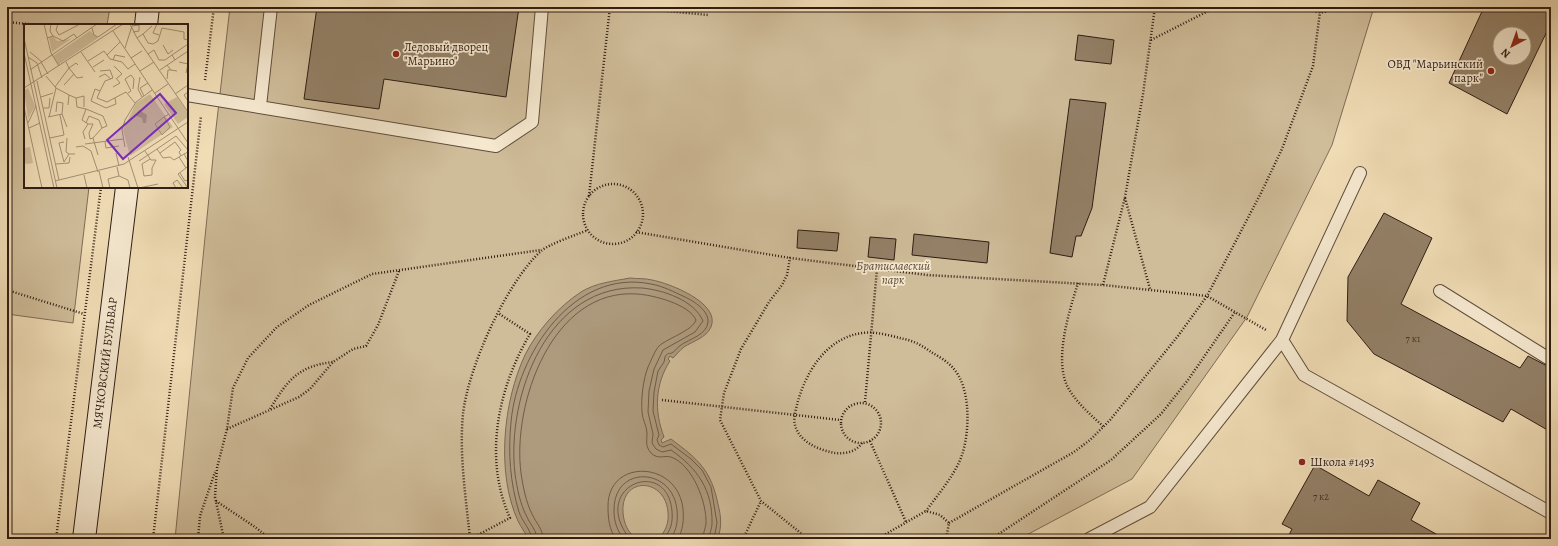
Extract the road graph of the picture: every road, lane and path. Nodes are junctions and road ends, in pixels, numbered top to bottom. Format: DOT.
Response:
graph roads {
  1 [pos="148,7"];
  2 [pos="214,7"];
  3 [pos="271,7"];
  4 [pos="542,7"];
  5 [pos="610,7"];
  6 [pos="626,7"];
  7 [pos="1155,7"];
  8 [pos="1216,7"];
  9 [pos="1308,7"];
  10 [pos="1334,7"];
  11 [pos="1320,12"];
  12 [pos="708,15"];
  13 [pos="7,22"];
  14 [pos="28,24"];
  15 [pos="146,24"];
  16 [pos="1150,40"];
  17 [pos="188,95"];
  18 [pos="203,97"];
  19 [pos="260,106"];
  20 [pos="1360,173"];
  21 [pos="101,188"];
  22 [pos="127,188"];
  23 [pos="589,196"];
  24 [pos="1125,197"];
  25 [pos="588,230"];
  26 [pos="636,232"];
  27 [pos="542,250"];
  28 [pos="790,258"];
  29 [pos="876,269"];
  30 [pos="399,270"];
  31 [pos="1078,283"];
  32 [pos="1103,285"];
  33 [pos="1150,289"];
  34 [pos="7,290"];
  35 [pos="1440,291"];
  36 [pos="1207,296"];
  37 [pos="1235,312"];
  38 [pos="498,313"];
  39 [pos="84,314"];
  40 [pos="871,332"];
  41 [pos="1282,340"];
  42 [pos="1551,360"];
  43 [pos="333,362"];
  44 [pos="662,400"];
  45 [pos="864,402"];
  46 [pos="722,406"];
  47 [pos="270,409"];
  48 [pos="794,415"];
  49 [pos="840,420"];
  50 [pos="1104,427"];
  51 [pos="227,429"];
  52 [pos="870,441"];
  53 [pos="862,443"];
  54 [pos="217,468"];
  55 [pos="216,500"];
  56 [pos="760,501"];
  57 [pos="926,511"];
  58 [pos="1551,513"];
  59 [pos="906,522"];
  60 [pos="949,523"];
  61 [pos="1551,532"];
  62 [pos="56,539"];
  63 [pos="84,539"];
  64 [pos="153,539"];
  65 [pos="198,539"];
  66 [pos="224,539"];
  67 [pos="270,539"];
  68 [pos="470,539"];
  69 [pos="743,539"];
  70 [pos="808,539"];
  71 [pos="882,539"];
  72 [pos="946,539"];
  73 [pos="991,539"];
  74 [pos="1089,539"];
  75 [pos="1547,539"];
  1 -- 15 [label="street"];
  2 -- 18 [label="path"];
  3 -- 19 [label="lane"];
  4 -- 19 [label="lane"];
  5 -- 23 [label="path"];
  6 -- 12 [label="path"];
  7 -- 16 [label="path"];
  8 -- 16 [label="path"];
  9 -- 11 [label="path"];
  10 -- 11 [label="path"];
  11 -- 36 [label="path"];
  13 -- 14 [label="path"];
  16 -- 24 [label="path"];
  17 -- 18 [label="lane"];
  18 -- 19 [label="lane"];
  18 -- 64 [label="path"];
  20 -- 41 [label="lane"];
  21 -- 39 [label="path"];
  22 -- 63 [label="street, МЯЧКОВСКИЙ БУЛЬВАР"];
  23 -- 25 [label="path"];
  23 -- 26 [label="path"];
  24 -- 32 [label="path"];
  24 -- 33 [label="path"];
  25 -- 26 [label="path"];
  25 -- 27 [label="path"];
  26 -- 28 [label="path"];
  27 -- 30 [label="path"];
  27 -- 38 [label="path"];
  28 -- 29 [label="path"];
  28 -- 46 [label="path"];
  29 -- 31 [label="path"];
  29 -- 40 [label="path"];
  30 -- 43 [label="path"];
  30 -- 51 [label="path"];
  31 -- 32 [label="path"];
  31 -- 50 [label="path"];
  32 -- 33 [label="path"];
  33 -- 36 [label="path"];
  34 -- 39 [label="path"];
  35 -- 42 [label="lane"];
  36 -- 37 [label="path"];
  36 -- 50 [label="path"];
  37 -- 41 [label="path"];
  37 -- 73 [label="path"];
  38 -- 68 [label="path"];
  38 -- 68 [label="path"];
  39 -- 62 [label="path"];
  40 -- 45 [label="path"];
  40 -- 48 [label="path"];
  40 -- 57 [label="path"];
  41 -- 58 [label="lane"];
  41 -- 74 [label="lane"];
  43 -- 47 [label="path"];
  43 -- 47 [label="path"];
  44 -- 46 [label="path"];
  45 -- 49 [label="path"];
  45 -- 52 [label="path"];
  46 -- 48 [label="path"];
  46 -- 56 [label="path"];
  47 -- 51 [label="path"];
  48 -- 49 [label="path"];
  48 -- 53 [label="path"];
  49 -- 53 [label="path"];
  50 -- 60 [label="path"];
  51 -- 54 [label="path"];
  52 -- 53 [label="path"];
  52 -- 59 [label="path"];
  54 -- 55 [label="path"];
  54 -- 65 [label="path"];
  55 -- 66 [label="path"];
  55 -- 67 [label="path"];
  56 -- 69 [label="path"];
  56 -- 70 [label="path"];
  57 -- 59 [label="path"];
  57 -- 60 [label="path"];
  59 -- 71 [label="path"];
  60 -- 72 [label="path"];
  61 -- 75 [label="path"];
}
